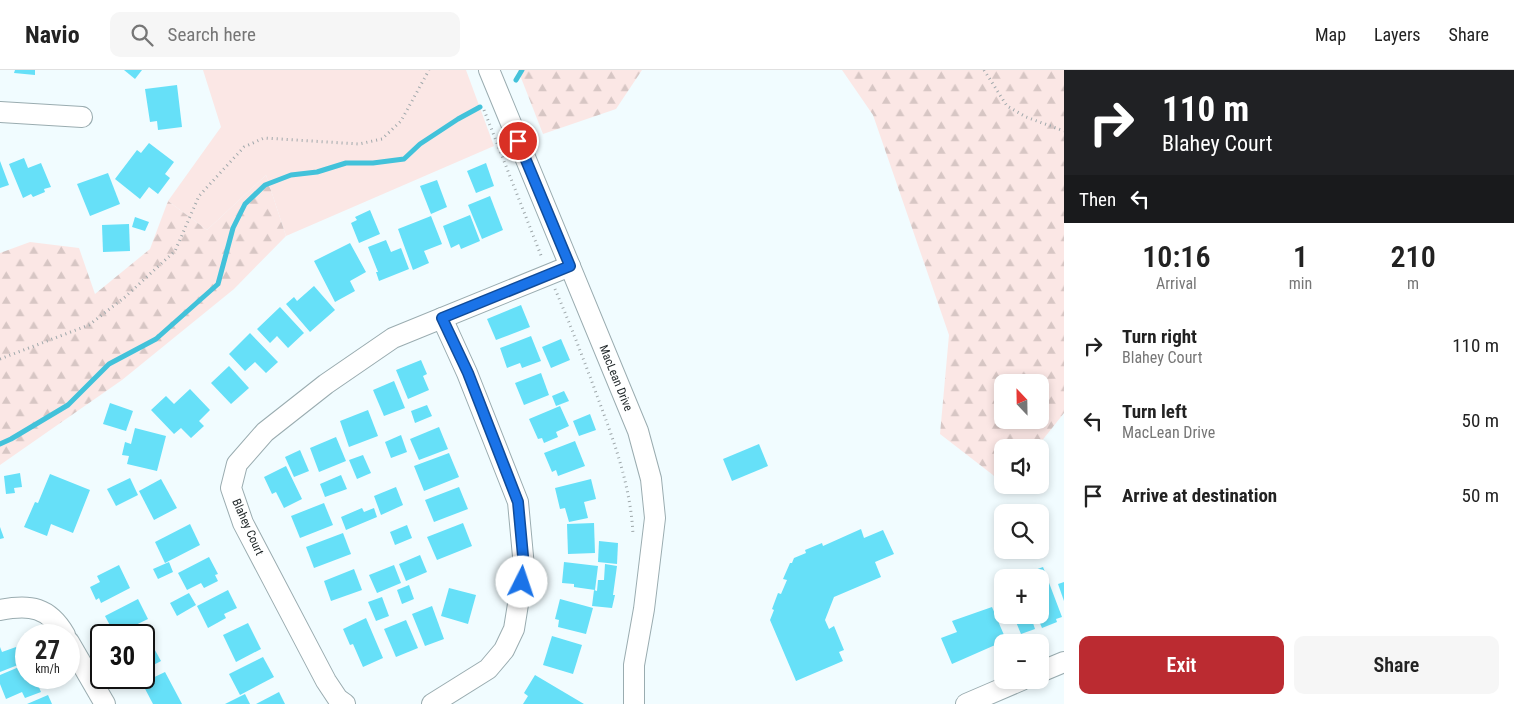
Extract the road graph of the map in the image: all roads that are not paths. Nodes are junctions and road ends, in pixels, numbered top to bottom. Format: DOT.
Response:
graph roads {
  1 [pos="489,70"];
  2 [pos="0,112"];
  3 [pos="82,117"];
  4 [pos="570,266"];
  5 [pos="442,318"];
  6 [pos="0,610"];
  7 [pos="58,624"];
  8 [pos="80,661"];
  9 [pos="1064,662"];
  10 [pos="1049,668"];
  11 [pos="1001,689"];
  12 [pos="105,704"];
  13 [pos="345,704"];
  14 [pos="432,704"];
  15 [pos="634,704"];
  16 [pos="966,704"];
  1 -- 4 [label="street, MacLean Drive"];
  2 -- 3 [label="street"];
  4 -- 5 [label="street, Blahey Court"];
  4 -- 15 [label="street, MacLean Drive"];
  5 -- 13 [label="street, Blahey Court"];
  5 -- 14 [label="street"];
  6 -- 7 [label="street"];
  8 -- 12 [label="street"];
  9 -- 10 [label="street"];
  11 -- 16 [label="street"];
}
